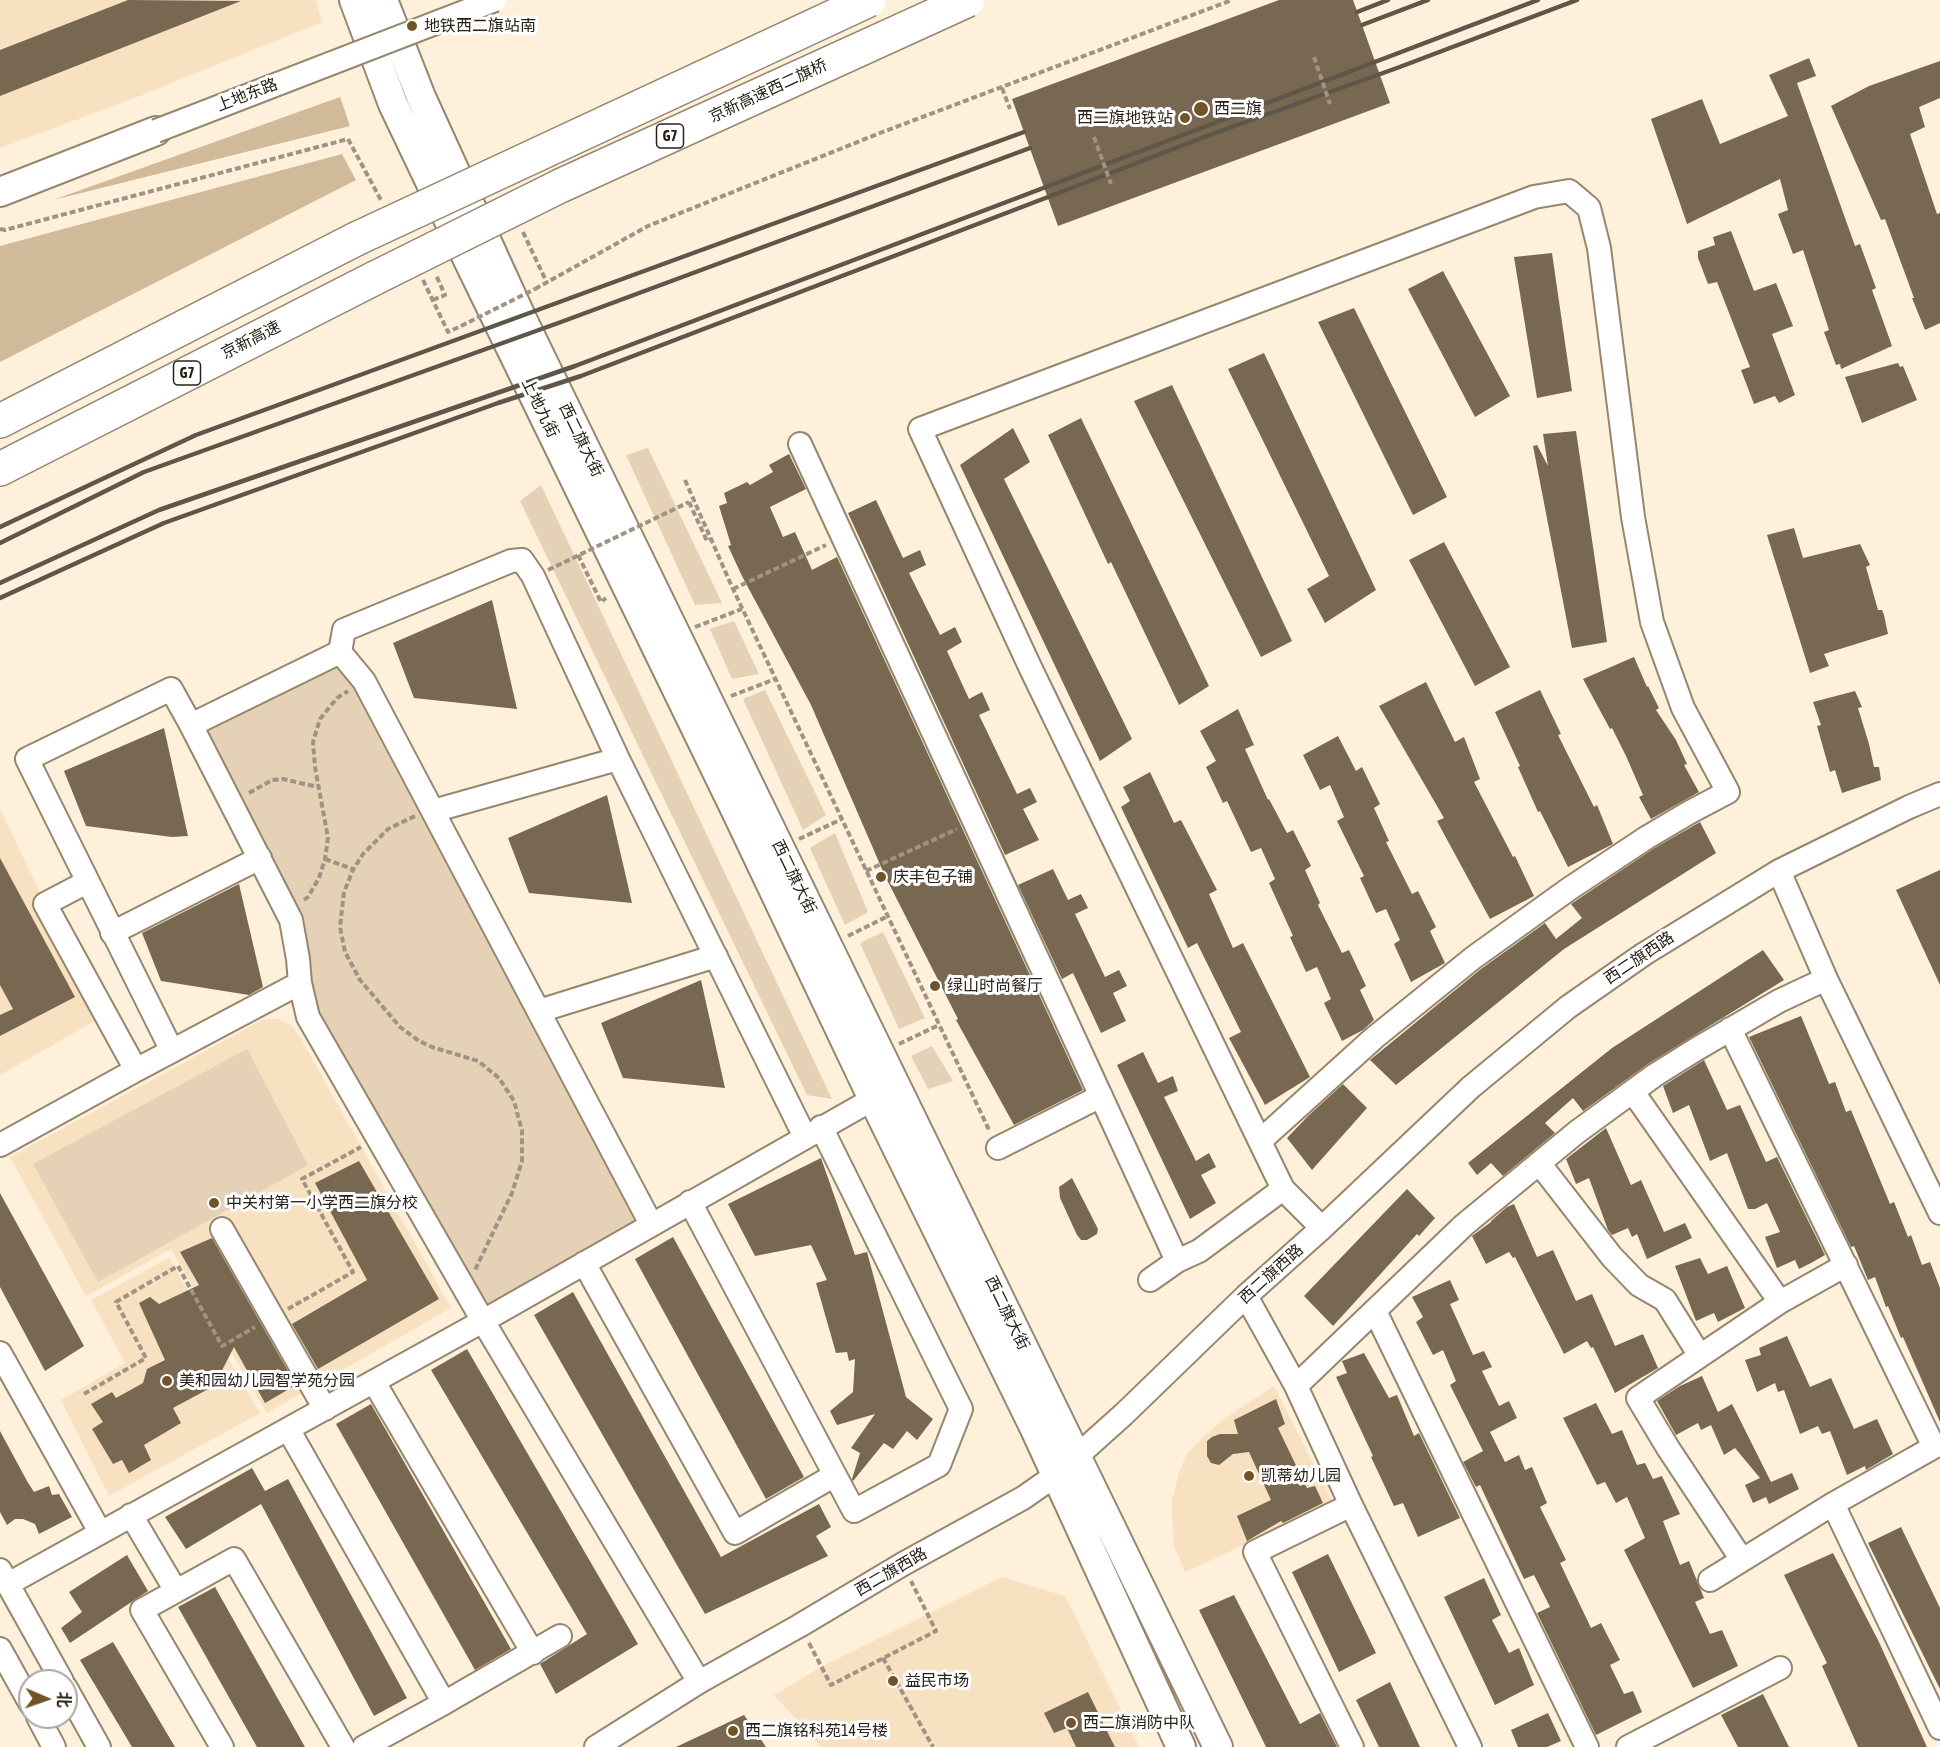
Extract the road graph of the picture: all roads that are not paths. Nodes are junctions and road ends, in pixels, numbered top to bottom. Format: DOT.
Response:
graph roads {
  1 [pos="354,0"];
  2 [pos="383,0"];
  3 [pos="495,0"];
  4 [pos="869,0"];
  5 [pos="968,0"];
  6 [pos="156,130"];
  7 [pos="0,192"];
  8 [pos="375,278"];
  9 [pos="0,421"];
  10 [pos="800,444"];
  11 [pos="0,469"];
  12 [pos="340,652"];
  13 [pos="191,725"];
  14 [pos="618,759"];
  15 [pos="1940,794"];
  16 [pos="433,811"];
  17 [pos="736,812"];
  18 [pos="260,858"];
  19 [pos="1779,871"];
  20 [pos="87,882"];
  21 [pos="112,933"];
  22 [pos="716,956"];
  23 [pos="1826,979"];
  24 [pos="300,983"];
  25 [pos="539,1011"];
  26 [pos="1730,1029"];
  27 [pos="172,1051"];
  28 [pos="136,1070"];
  29 [pos="1633,1092"];
  30 [pos="1101,1096"];
  31 [pos="873,1099"];
  32 [pos="813,1132"];
  33 [pos="1260,1140"];
  34 [pos="0,1145"];
  35 [pos="998,1148"];
  36 [pos="1539,1163"];
  37 [pos="1283,1189"];
  38 [pos="690,1202"];
  39 [pos="1940,1213"];
  40 [pos="651,1224"];
  41 [pos="1322,1228"];
  42 [pos="222,1229"];
  43 [pos="1177,1261"];
  44 [pos="584,1263"];
  45 [pos="1846,1265"];
  46 [pos="1150,1280"];
  47 [pos="1246,1296"];
  48 [pos="1780,1302"];
  49 [pos="1375,1311"];
  50 [pos="483,1321"];
  51 [pos="0,1353"];
  52 [pos="1700,1356"];
  53 [pos="374,1382"];
  54 [pos="1296,1386"];
  55 [pos="325,1410"];
  56 [pos="288,1429"];
  57 [pos="1066,1466"];
  58 [pos="835,1475"];
  59 [pos="1833,1504"];
  60 [pos="1352,1505"];
  61 [pos="131,1515"];
  62 [pos="100,1532"];
  63 [pos="1742,1560"];
  64 [pos="4,1577"];
  65 [pos="1710,1580"];
  66 [pos="176,1591"];
  67 [pos="560,1636"];
  68 [pos="0,1649"];
  69 [pos="533,1653"];
  70 [pos="1780,1668"];
  71 [pos="55,1669"];
  72 [pos="18,1681"];
  73 [pos="699,1682"];
  74 [pos="444,1703"];
  75 [pos="78,1709"];
  76 [pos="1940,1728"];
  77 [pos="44,1729"];
  78 [pos="368,1746"];
  79 [pos="54,1747"];
  80 [pos="99,1747"];
  81 [pos="222,1747"];
  82 [pos="343,1747"];
  83 [pos="596,1747"];
  84 [pos="1181,1747"];
  85 [pos="1218,1747"];
  86 [pos="1352,1747"];
  87 [pos="1470,1747"];
  88 [pos="1587,1747"];
  89 [pos="1628,1747"];
  1 -- 17 [label="main road, 上地九街"];
  2 -- 57 [label="main road, 西二旗大街"];
  3 -- 6 [label="street, 上地东路, bridge"];
  4 -- 9 [label="highway, G7, bridge"];
  5 -- 8 [label="highway, 京新高速西二旗桥 / G7, bridge"];
  6 -- 7 [label="main road, 上地东路"];
  8 -- 11 [label="highway, 京新高速 / G7"];
  10 -- 30 [label="street"];
  12 -- 13 [label="street"];
  12 -- 14 [label="street"];
  12 -- 16 [label="street"];
  13 -- 18 [label="street"];
  13 -- 20 [label="street"];
  14 -- 16 [label="street"];
  14 -- 22 [label="street"];
  15 -- 19 [label="street, 西二旗西路"];
  16 -- 25 [label="street"];
  17 -- 31 [label="main road, 西二旗大街"];
  18 -- 21 [label="street"];
  18 -- 24 [label="street"];
  19 -- 23 [label="street"];
  19 -- 41 [label="street, 西二旗西路"];
  20 -- 21 [label="street"];
  20 -- 28 [label="street"];
  21 -- 27 [label="street"];
  22 -- 25 [label="street"];
  22 -- 32 [label="street"];
  23 -- 26 [label="street"];
  23 -- 39 [label="street"];
  24 -- 27 [label="street"];
  24 -- 50 [label="street"];
  25 -- 40 [label="street"];
  26 -- 29 [label="street"];
  26 -- 45 [label="street"];
  27 -- 28 [label="street"];
  28 -- 34 [label="street"];
  29 -- 36 [label="street"];
  29 -- 48 [label="street"];
  30 -- 35 [label="street"];
  30 -- 43 [label="street"];
  31 -- 32 [label="street"];
  31 -- 57 [label="main road, 西二旗大街"];
  32 -- 38 [label="street"];
  32 -- 58 [label="street"];
  33 -- 33 [label="street"];
  33 -- 37 [label="street"];
  36 -- 49 [label="street"];
  36 -- 52 [label="street"];
  37 -- 41 [label="street"];
  37 -- 43 [label="street"];
  38 -- 40 [label="street"];
  38 -- 58 [label="street"];
  40 -- 44 [label="street"];
  41 -- 47 [label="street, 西二旗西路"];
  42 -- 55 [label="street"];
  43 -- 46 [label="street"];
  44 -- 50 [label="street"];
  44 -- 58 [label="street"];
  45 -- 48 [label="street"];
  45 -- 59 [label="street"];
  47 -- 54 [label="street"];
  47 -- 57 [label="street, 西二旗西路"];
  48 -- 52 [label="street"];
  49 -- 54 [label="street"];
  49 -- 88 [label="street"];
  50 -- 53 [label="street"];
  50 -- 73 [label="street"];
  51 -- 62 [label="street"];
  52 -- 63 [label="street"];
  53 -- 55 [label="street"];
  53 -- 69 [label="street"];
  54 -- 60 [label="street"];
  55 -- 56 [label="street"];
  56 -- 61 [label="street"];
  56 -- 74 [label="street"];
  57 -- 73 [label="street, 西二旗西路"];
  57 -- 84 [label="main road, 西二旗大街"];
  57 -- 85 [label="main road, 西二旗大街"];
  59 -- 63 [label="street"];
  59 -- 76 [label="street"];
  60 -- 86 [label="street"];
  60 -- 87 [label="street"];
  61 -- 62 [label="street"];
  61 -- 66 [label="street"];
  62 -- 64 [label="street"];
  63 -- 65 [label="street"];
  64 -- 71 [label="street"];
  66 -- 81 [label="street"];
  66 -- 82 [label="street"];
  67 -- 69 [label="street"];
  68 -- 72 [label="street"];
  69 -- 74 [label="street"];
  70 -- 89 [label="street"];
  73 -- 83 [label="street, 西二旗西路"];
  74 -- 78 [label="street"];
  75 -- 80 [label="street"];
  77 -- 79 [label="street"];
}
